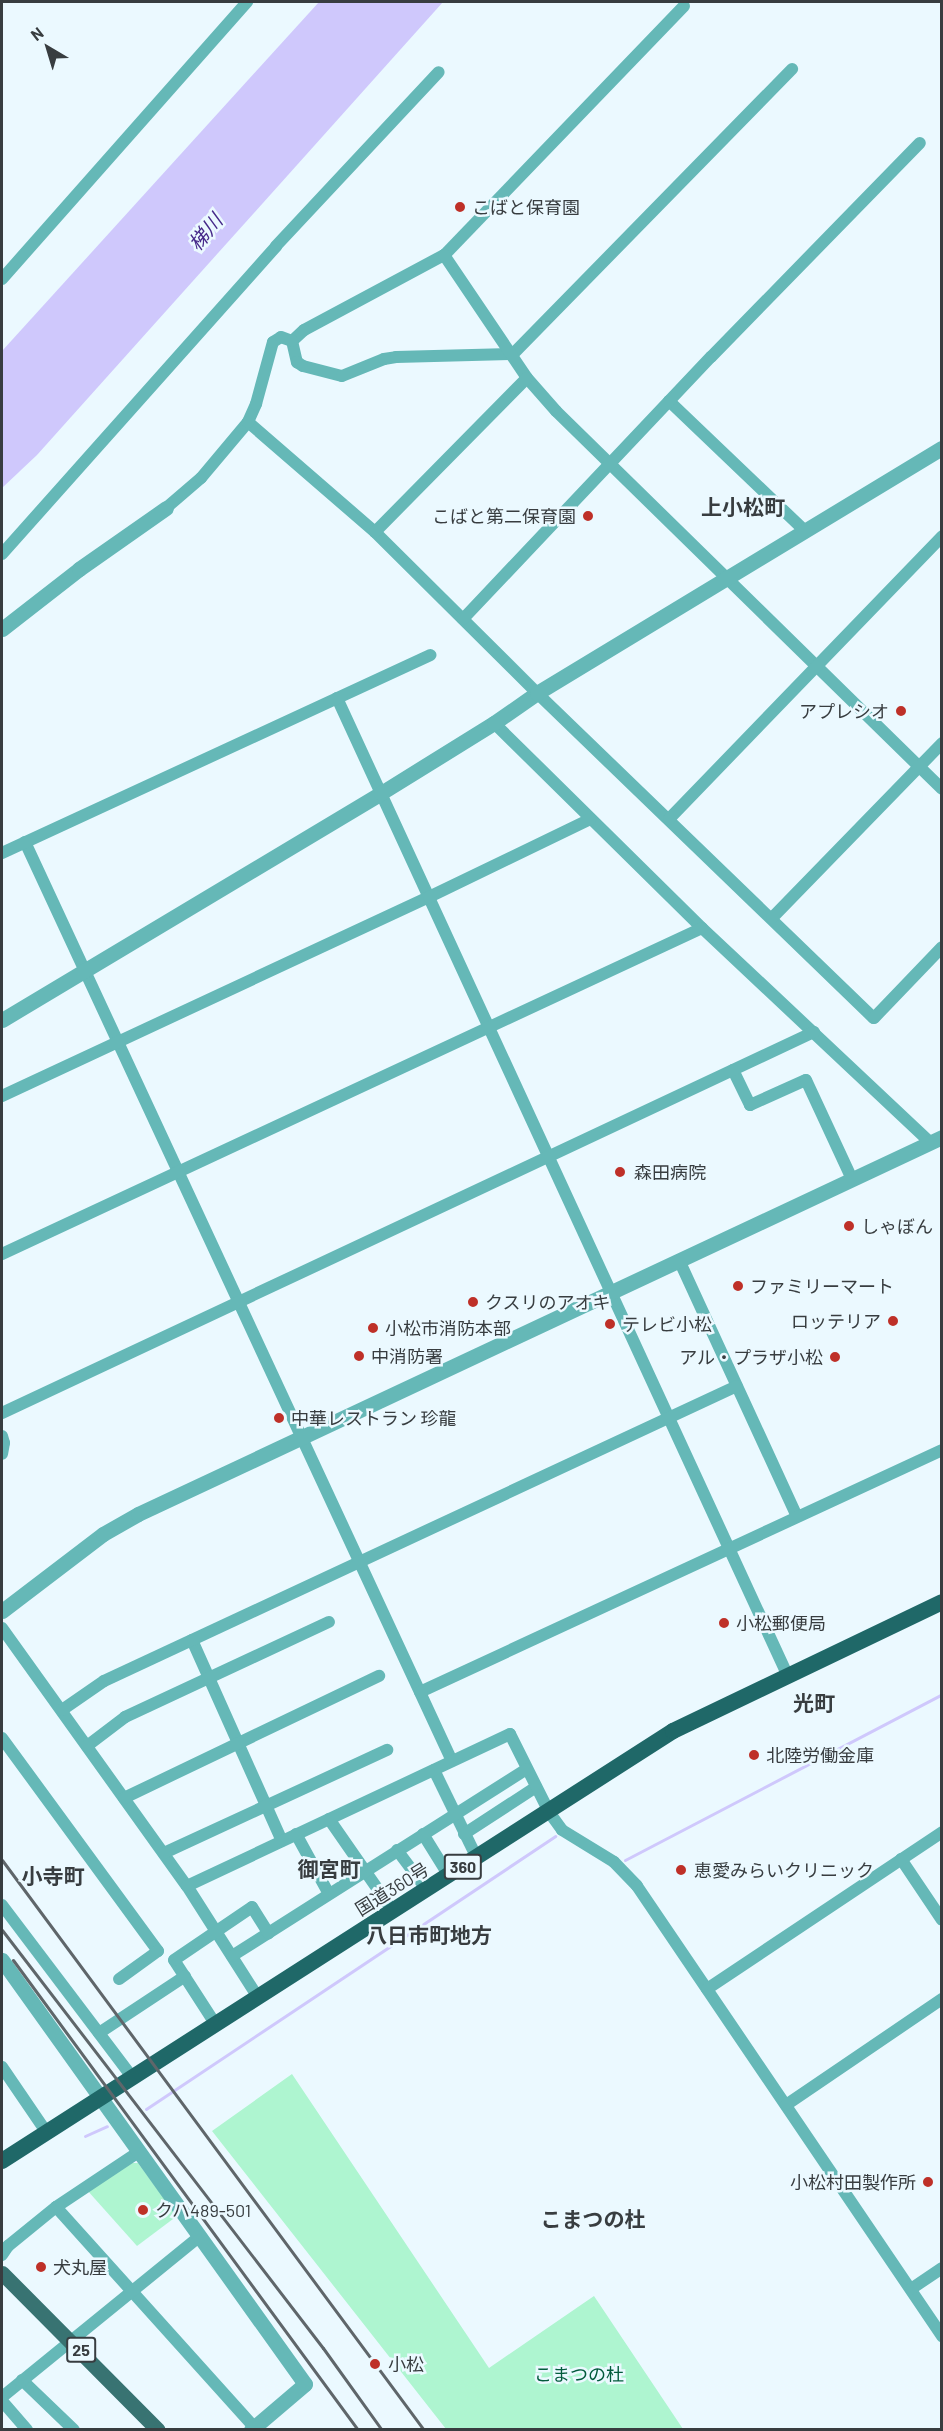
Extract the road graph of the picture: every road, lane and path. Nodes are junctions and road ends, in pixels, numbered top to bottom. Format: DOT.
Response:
graph roads {
  1 [pos="247,2"];
  2 [pos="684,6"];
  3 [pos="792,69"];
  4 [pos="439,72"];
  5 [pos="920,143"];
  6 [pos="444,255"];
  7 [pos="2,279"];
  8 [pos="292,341"];
  9 [pos="513,354"];
  10 [pos="527,378"];
  11 [pos="669,401"];
  12 [pos="248,422"];
  13 [pos="942,448"];
  14 [pos="609,463"];
  15 [pos="166,508"];
  16 [pos="805,531"];
  17 [pos="375,532"];
  18 [pos="942,536"];
  19 [pos="2,554"];
  20 [pos="726,578"];
  21 [pos="464,620"];
  22 [pos="2,629"];
  23 [pos="430,655"];
  24 [pos="815,666"];
  25 [pos="537,693"];
  26 [pos="337,698"];
  27 [pos="494,723"];
  28 [pos="942,743"];
  29 [pos="919,766"];
  30 [pos="942,789"];
  31 [pos="381,793"];
  32 [pos="590,819"];
  33 [pos="669,819"];
  34 [pos="25,842"];
  35 [pos="2,853"];
  36 [pos="429,897"];
  37 [pos="771,918"];
  38 [pos="702,928"];
  39 [pos="942,947"];
  40 [pos="86,972"];
  41 [pos="2,1020"];
  42 [pos="489,1027"];
  43 [pos="814,1032"];
  44 [pos="119,1043"];
  45 [pos="733,1070"];
  46 [pos="2,1096"];
  47 [pos="936,1140"];
  48 [pos="549,1157"];
  49 [pos="179,1171"];
  50 [pos="852,1179"];
  51 [pos="2,1254"];
  52 [pos="679,1260"];
  53 [pos="611,1292"];
  54 [pos="241,1303"];
  55 [pos="737,1386"];
  56 [pos="2,1413"];
  57 [pos="670,1417"];
  58 [pos="2,1436"];
  59 [pos="301,1437"];
  60 [pos="942,1450"];
  61 [pos="2,1454"];
  62 [pos="797,1516"];
  63 [pos="730,1547"];
  64 [pos="361,1562"];
  65 [pos="942,1602"];
  66 [pos="2,1611"];
  67 [pos="329,1622"];
  68 [pos="2,1628"];
  69 [pos="192,1640"];
  70 [pos="787,1674"];
  71 [pos="379,1676"];
  72 [pos="208,1677"];
  73 [pos="420,1692"];
  74 [pos="62,1710"];
  75 [pos="2,1738"];
  76 [pos="238,1742"];
  77 [pos="87,1746"];
  78 [pos="387,1750"];
  79 [pos="453,1761"];
  80 [pos="527,1769"];
  81 [pos="434,1770"];
  82 [pos="536,1787"];
  83 [pos="124,1798"];
  84 [pos="267,1807"];
  85 [pos="549,1812"];
  86 [pos="454,1815"];
  87 [pos="329,1818"];
  88 [pos="942,1832"];
  89 [pos="296,1834"];
  90 [pos="423,1834"];
  91 [pos="464,1834"];
  92 [pos="282,1840"];
  93 [pos="397,1850"];
  94 [pos="164,1853"];
  95 [pos="477,1858"];
  96 [pos="901,1859"];
  97 [pos="365,1870"];
  98 [pos="449,1876"];
  99 [pos="187,1886"];
  100 [pos="427,1890"];
  101 [pos="329,1894"];
  102 [pos="2,1905"];
  103 [pos="393,1911"];
  104 [pos="942,1920"];
  105 [pos="216,1931"];
  106 [pos="268,1933"];
  107 [pos="232,1956"];
  108 [pos="2,1960"];
  109 [pos="184,1976"];
  110 [pos="119,1979"];
  111 [pos="707,1989"];
  112 [pos="257,1996"];
  113 [pos="942,1999"];
  114 [pos="216,2025"];
  115 [pos="99,2033"];
  116 [pos="2,2067"];
  117 [pos="133,2078"];
  118 [pos="103,2098"];
  119 [pos="786,2105"];
  120 [pos="47,2133"];
  121 [pos="140,2151"];
  122 [pos="2,2161"];
  123 [pos="56,2207"];
  124 [pos="200,2236"];
  125 [pos="2,2255"];
  126 [pos="942,2268"];
  127 [pos="2,2273"];
  128 [pos="133,2289"];
  129 [pos="911,2289"];
  130 [pos="942,2336"];
  131 [pos="71,2341"];
  132 [pos="22,2380"];
  133 [pos="2,2399"];
  134 [pos="253,2428"];
  135 [pos="27,2430"];
  136 [pos="74,2430"];
  137 [pos="158,2430"];
  1 -- 7 [label="street"];
  2 -- 6 [label="street"];
  3 -- 9 [label="street"];
  4 -- 19 [label="street"];
  5 -- 11 [label="street"];
  6 -- 8 [label="street"];
  6 -- 9 [label="street"];
  8 -- 9 [label="street"];
  8 -- 12 [label="street"];
  9 -- 10 [label="street"];
  10 -- 14 [label="street"];
  10 -- 17 [label="street"];
  11 -- 14 [label="street"];
  11 -- 16 [label="street"];
  12 -- 15 [label="street"];
  12 -- 17 [label="street"];
  13 -- 16 [label="street"];
  14 -- 20 [label="street"];
  14 -- 21 [label="street"];
  15 -- 22 [label="street"];
  16 -- 20 [label="street"];
  17 -- 21 [label="street"];
  18 -- 24 [label="street"];
  20 -- 24 [label="street"];
  20 -- 25 [label="street"];
  21 -- 25 [label="street"];
  23 -- 26 [label="street"];
  24 -- 29 [label="street"];
  24 -- 33 [label="street"];
  25 -- 27 [label="street"];
  25 -- 33 [label="street"];
  26 -- 31 [label="street"];
  26 -- 34 [label="street"];
  27 -- 31 [label="street"];
  27 -- 32 [label="street"];
  28 -- 29 [label="street"];
  29 -- 30 [label="street"];
  29 -- 37 [label="street"];
  31 -- 36 [label="street"];
  31 -- 40 [label="street"];
  32 -- 36 [label="street"];
  32 -- 38 [label="street"];
  33 -- 37 [label="street"];
  34 -- 35 [label="street"];
  34 -- 40 [label="street"];
  36 -- 42 [label="street"];
  36 -- 44 [label="street"];
  37 -- 39 [label="street"];
  38 -- 42 [label="street"];
  38 -- 43 [label="street"];
  40 -- 41 [label="street"];
  40 -- 44 [label="street"];
  42 -- 48 [label="street"];
  42 -- 49 [label="street"];
  43 -- 45 [label="street"];
  43 -- 47 [label="street"];
  44 -- 46 [label="street"];
  44 -- 49 [label="street"];
  45 -- 48 [label="street"];
  45 -- 50 [label="street"];
  47 -- 50 [label="street"];
  48 -- 53 [label="street"];
  48 -- 54 [label="street"];
  49 -- 51 [label="street"];
  49 -- 54 [label="street"];
  50 -- 52 [label="street"];
  52 -- 53 [label="street"];
  52 -- 55 [label="street"];
  53 -- 57 [label="street"];
  53 -- 59 [label="street"];
  54 -- 56 [label="street"];
  54 -- 59 [label="street"];
  55 -- 57 [label="street"];
  55 -- 62 [label="street"];
  57 -- 63 [label="street"];
  57 -- 64 [label="street"];
  58 -- 61 [label="street"];
  59 -- 64 [label="street"];
  59 -- 66 [label="street"];
  60 -- 62 [label="street"];
  62 -- 63 [label="street"];
  63 -- 70 [label="street"];
  63 -- 73 [label="street"];
  64 -- 69 [label="street"];
  64 -- 73 [label="street"];
  65 -- 70 [label="highway, 国道360号 / 360"];
  67 -- 72 [label="street"];
  68 -- 74 [label="street"];
  69 -- 72 [label="street"];
  69 -- 74 [label="street"];
  70 -- 85 [label="highway, 国道360号 / 360"];
  71 -- 76 [label="street"];
  72 -- 76 [label="street"];
  72 -- 77 [label="street"];
  73 -- 79 [label="street"];
  74 -- 77 [label="street"];
  75 -- 110 [label="street"];
  76 -- 83 [label="street"];
  76 -- 84 [label="street"];
  77 -- 83 [label="street"];
  78 -- 84 [label="street"];
  79 -- 80 [label="street"];
  79 -- 81 [label="street"];
  80 -- 82 [label="street"];
  80 -- 86 [label="street"];
  81 -- 86 [label="street"];
  81 -- 87 [label="street"];
  82 -- 85 [label="street"];
  82 -- 91 [label="street"];
  83 -- 94 [label="street"];
  84 -- 92 [label="street"];
  84 -- 94 [label="street"];
  85 -- 95 [label="highway, 国道360号 / 360"];
  85 -- 111 [label="street"];
  86 -- 90 [label="street"];
  86 -- 91 [label="street"];
  87 -- 89 [label="street"];
  87 -- 97 [label="street"];
  88 -- 96 [label="street"];
  89 -- 92 [label="street"];
  89 -- 101 [label="street"];
  90 -- 93 [label="street"];
  90 -- 98 [label="street"];
  91 -- 95 [label="street"];
  92 -- 99 [label="street"];
  93 -- 97 [label="street"];
  93 -- 100 [label="street"];
  94 -- 99 [label="street"];
  95 -- 98 [label="highway, 国道360号 / 360"];
  96 -- 104 [label="street"];
  96 -- 111 [label="street"];
  97 -- 101 [label="street"];
  97 -- 103 [label="street"];
  98 -- 100 [label="highway, 国道360号 / 360"];
  99 -- 105 [label="street"];
  100 -- 103 [label="highway, 国道360号 / 360"];
  101 -- 106 [label="street"];
  102 -- 115 [label="street"];
  103 -- 112 [label="highway, 国道360号 / 360"];
  105 -- 106 [label="street"];
  105 -- 107 [label="street"];
  105 -- 109 [label="street"];
  106 -- 107 [label="street"];
  107 -- 112 [label="street"];
  108 -- 118 [label="street"];
  109 -- 114 [label="street"];
  109 -- 115 [label="street"];
  111 -- 119 [label="street"];
  112 -- 114 [label="highway, 国道360号 / 360"];
  113 -- 119 [label="street"];
  114 -- 117 [label="highway, 国道360号 / 360"];
  115 -- 117 [label="street"];
  116 -- 120 [label="street"];
  117 -- 118 [label="highway, 国道360号 / 360"];
  118 -- 120 [label="highway, 国道360号 / 360"];
  118 -- 121 [label="street"];
  119 -- 129 [label="street"];
  120 -- 122 [label="highway, 国道360号 / 360"];
  121 -- 123 [label="street"];
  121 -- 124 [label="street"];
  123 -- 125 [label="street"];
  123 -- 128 [label="street"];
  124 -- 128 [label="street"];
  124 -- 134 [label="street"];
  126 -- 129 [label="street"];
  127 -- 131 [label="main road, 25"];
  128 -- 131 [label="street"];
  128 -- 134 [label="street"];
  129 -- 130 [label="street"];
  131 -- 132 [label="street"];
  131 -- 137 [label="main road, 25"];
  132 -- 133 [label="street"];
  132 -- 136 [label="street"];
  133 -- 135 [label="street"];
}
